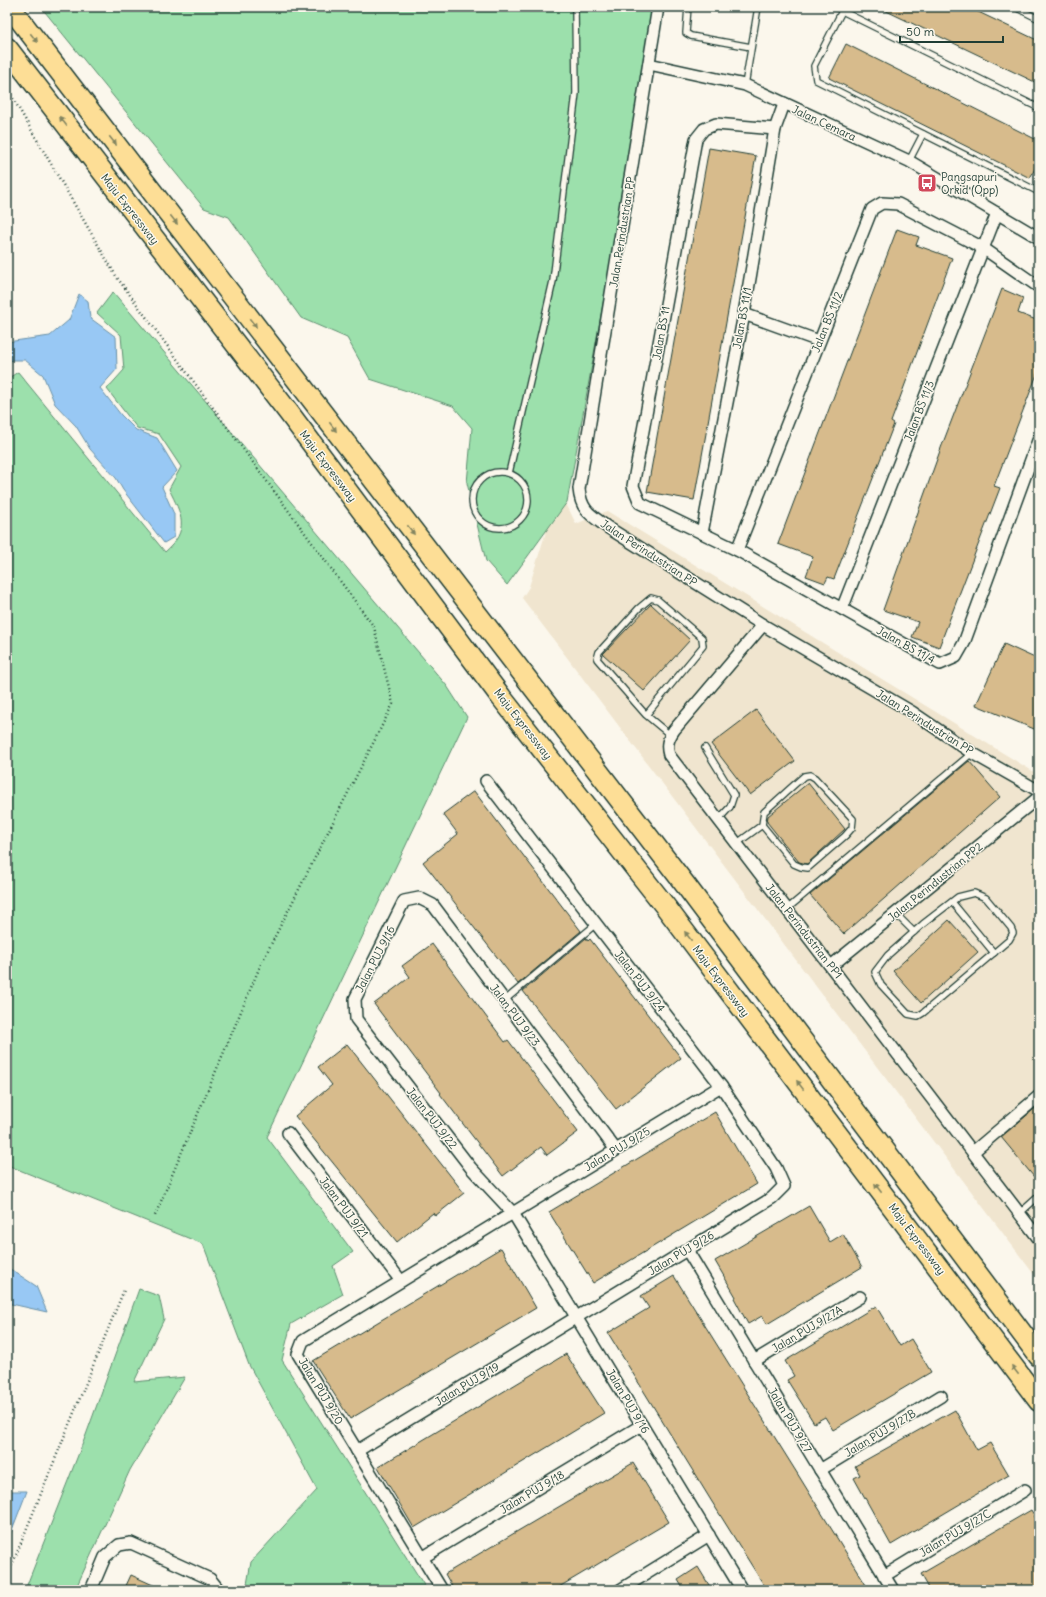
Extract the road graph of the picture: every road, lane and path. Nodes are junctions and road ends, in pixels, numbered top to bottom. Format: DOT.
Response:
graph roads {
  1 [pos="10,7"];
  2 [pos="575,7"];
  3 [pos="658,7"];
  4 [pos="688,7"];
  5 [pos="758,7"];
  6 [pos="836,7"];
  7 [pos="1015,7"];
  8 [pos="842,11"];
  9 [pos="1039,19"];
  10 [pos="751,47"];
  11 [pos="7,48"];
  12 [pos="649,64"];
  13 [pos="745,85"];
  14 [pos="7,88"];
  15 [pos="784,104"];
  16 [pos="1039,108"];
  17 [pos="775,129"];
  18 [pos="923,134"];
  19 [pos="909,161"];
  20 [pos="1039,192"];
  21 [pos="997,213"];
  22 [pos="1039,238"];
  23 [pos="982,248"];
  24 [pos="1039,287"];
  25 [pos="744,314"];
  26 [pos="819,341"];
  27 [pos="1039,438"];
  28 [pos="509,473"];
  29 [pos="702,533"];
  30 [pos="737,550"];
  31 [pos="842,609"];
  32 [pos="763,625"];
  33 [pos="646,715"];
  34 [pos="670,735"];
  35 [pos="704,748"];
  36 [pos="972,753"];
  37 [pos="486,781"];
  38 [pos="1039,791"];
  39 [pos="1039,797"];
  40 [pos="718,819"];
  41 [pos="762,825"];
  42 [pos="736,844"];
  43 [pos="404,901"];
  44 [pos="952,902"];
  45 [pos="787,909"];
  46 [pos="896,914"];
  47 [pos="596,924"];
  48 [pos="914,932"];
  49 [pos="994,953"];
  50 [pos="831,966"];
  51 [pos="504,1001"];
  52 [pos="356,1019"];
  53 [pos="721,1086"];
  54 [pos="1039,1096"];
  55 [pos="288,1133"];
  56 [pos="616,1150"];
  57 [pos="973,1152"];
  58 [pos="784,1186"];
  59 [pos="1039,1196"];
  60 [pos="514,1212"];
  61 [pos="1020,1213"];
  62 [pos="154,1218"];
  63 [pos="1039,1238"];
  64 [pos="687,1250"];
  65 [pos="401,1281"];
  66 [pos="124,1290"];
  67 [pos="860,1297"];
  68 [pos="576,1317"];
  69 [pos="1039,1356"];
  70 [pos="754,1361"];
  71 [pos="941,1396"];
  72 [pos="1039,1401"];
  73 [pos="642,1425"];
  74 [pos="357,1451"];
  75 [pos="820,1470"];
  76 [pos="1025,1490"];
  77 [pos="709,1535"];
  78 [pos="422,1558"];
  79 [pos="884,1576"];
  80 [pos="7,1577"];
  81 [pos="91,1590"];
  82 [pos="218,1590"];
  83 [pos="442,1590"];
  84 [pos="620,1590"];
  85 [pos="742,1590"];
  86 [pos="893,1590"];
  1 -- 69 [label="highway, one-way"];
  2 -- 28 [label="lane"];
  3 -- 12 [label="street"];
  4 -- 10 [label="lane"];
  5 -- 10 [label="lane"];
  6 -- 8 [label="lane"];
  7 -- 9 [label="lane"];
  8 -- 16 [label="lane"];
  8 -- 18 [label="lane"];
  10 -- 13 [label="lane"];
  72 -- 11 [label="highway, Maju Expressway, one-way"];
  12 -- 13 [label="street, Jalan Cemara"];
  12 -- 32 [label="street, Jalan Perindustrian PP"];
  13 -- 15 [label="street, Jalan Cemara"];
  14 -- 62 [label="path"];
  15 -- 17 [label="street, Jalan BS 11/1"];
  15 -- 19 [label="street, Jalan Cemara"];
  17 -- 25 [label="street, Jalan BS 11/1"];
  17 -- 29 [label="street, Jalan BS 11"];
  18 -- 19 [label="lane"];
  18 -- 20 [label="lane"];
  19 -- 21 [label="street, Jalan Cemara"];
  21 -- 22 [label="street, Jalan Cemara"];
  21 -- 23 [label="street, Jalan BS 11/3"];
  23 -- 24 [label="street"];
  23 -- 26 [label="street, Jalan BS 11/2"];
  23 -- 31 [label="street, Jalan BS 11/3"];
  25 -- 26 [label="street"];
  25 -- 29 [label="street, Jalan BS 11/1"];
  26 -- 30 [label="street, Jalan BS 11/2"];
  27 -- 31 [label="street, Jalan BS 11/4"];
  28 -- 28 [label="lane"];
  29 -- 30 [label="street, Jalan BS 11"];
  30 -- 31 [label="street, Jalan BS 11/4"];
  32 -- 34 [label="street"];
  32 -- 36 [label="street, Jalan Perindustrian PP"];
  33 -- 33 [label="lane"];
  33 -- 34 [label="lane"];
  34 -- 40 [label="street, Jalan Perindustrian PP1"];
  35 -- 40 [label="lane"];
  36 -- 38 [label="street, Jalan Perindustrian PP"];
  36 -- 45 [label="lane"];
  37 -- 47 [label="street, Jalan PUJ 9/24"];
  39 -- 46 [label="street, Jalan Perindustrian PP2"];
  40 -- 42 [label="street, Jalan Perindustrian PP1"];
  41 -- 41 [label="lane"];
  41 -- 42 [label="lane"];
  42 -- 45 [label="street, Jalan Perindustrian PP1"];
  43 -- 51 [label="street, Jalan PUJ 9/23"];
  43 -- 52 [label="street, Jalan PUJ 9/16"];
  44 -- 48 [label="lane"];
  44 -- 49 [label="lane"];
  44 -- 49 [label="lane"];
  45 -- 50 [label="street, Jalan Perindustrian PP1"];
  46 -- 48 [label="lane"];
  46 -- 50 [label="street, Jalan Perindustrian PP2"];
  47 -- 51 [label="lane"];
  47 -- 53 [label="street, Jalan PUJ 9/24"];
  48 -- 49 [label="lane"];
  50 -- 57 [label="street, Jalan Perindustrian PP1"];
  51 -- 56 [label="street, Jalan PUJ 9/23"];
  52 -- 60 [label="street, Jalan PUJ 9/22"];
  53 -- 56 [label="street, Jalan PUJ 9/25"];
  53 -- 58 [label="street, Jalan PUJ 9/24"];
  54 -- 57 [label="street"];
  55 -- 65 [label="street, Jalan PUJ 9/21"];
  56 -- 60 [label="street, Jalan PUJ 9/25"];
  57 -- 61 [label="street, Jalan Perindustrian PP1"];
  58 -- 64 [label="street, Jalan PUJ 9/26"];
  59 -- 61 [label="lane"];
  60 -- 65 [label="street, Jalan PUJ 9/20"];
  60 -- 68 [label="street, Jalan PUJ 9/16"];
  61 -- 63 [label="street, Jalan Perindustrian PP1"];
  64 -- 68 [label="street, Jalan PUJ 9/26"];
  64 -- 70 [label="street, Jalan PUJ 9/27"];
  65 -- 74 [label="street, Jalan PUJ 9/20"];
  66 -- 80 [label="path"];
  67 -- 70 [label="street, Jalan PUJ 9/27A"];
  68 -- 73 [label="street, Jalan PUJ 9/16"];
  68 -- 74 [label="street, Jalan PUJ 9/19"];
  70 -- 75 [label="street, Jalan PUJ 9/27"];
  71 -- 75 [label="street, Jalan PUJ 9/27B"];
  73 -- 77 [label="street, Jalan PUJ 9/16"];
  73 -- 78 [label="street, Jalan PUJ 9/18"];
  74 -- 78 [label="street, Jalan PUJ 9/20"];
  75 -- 79 [label="street, Jalan PUJ 9/27"];
  76 -- 79 [label="street, Jalan PUJ 9/27C"];
  77 -- 84 [label="street"];
  77 -- 85 [label="street, Jalan PUJ 9/16"];
  78 -- 83 [label="street, Jalan PUJ 9/20"];
  79 -- 86 [label="street, Jalan PUJ 9/27"];
  81 -- 82 [label="street"];
}
